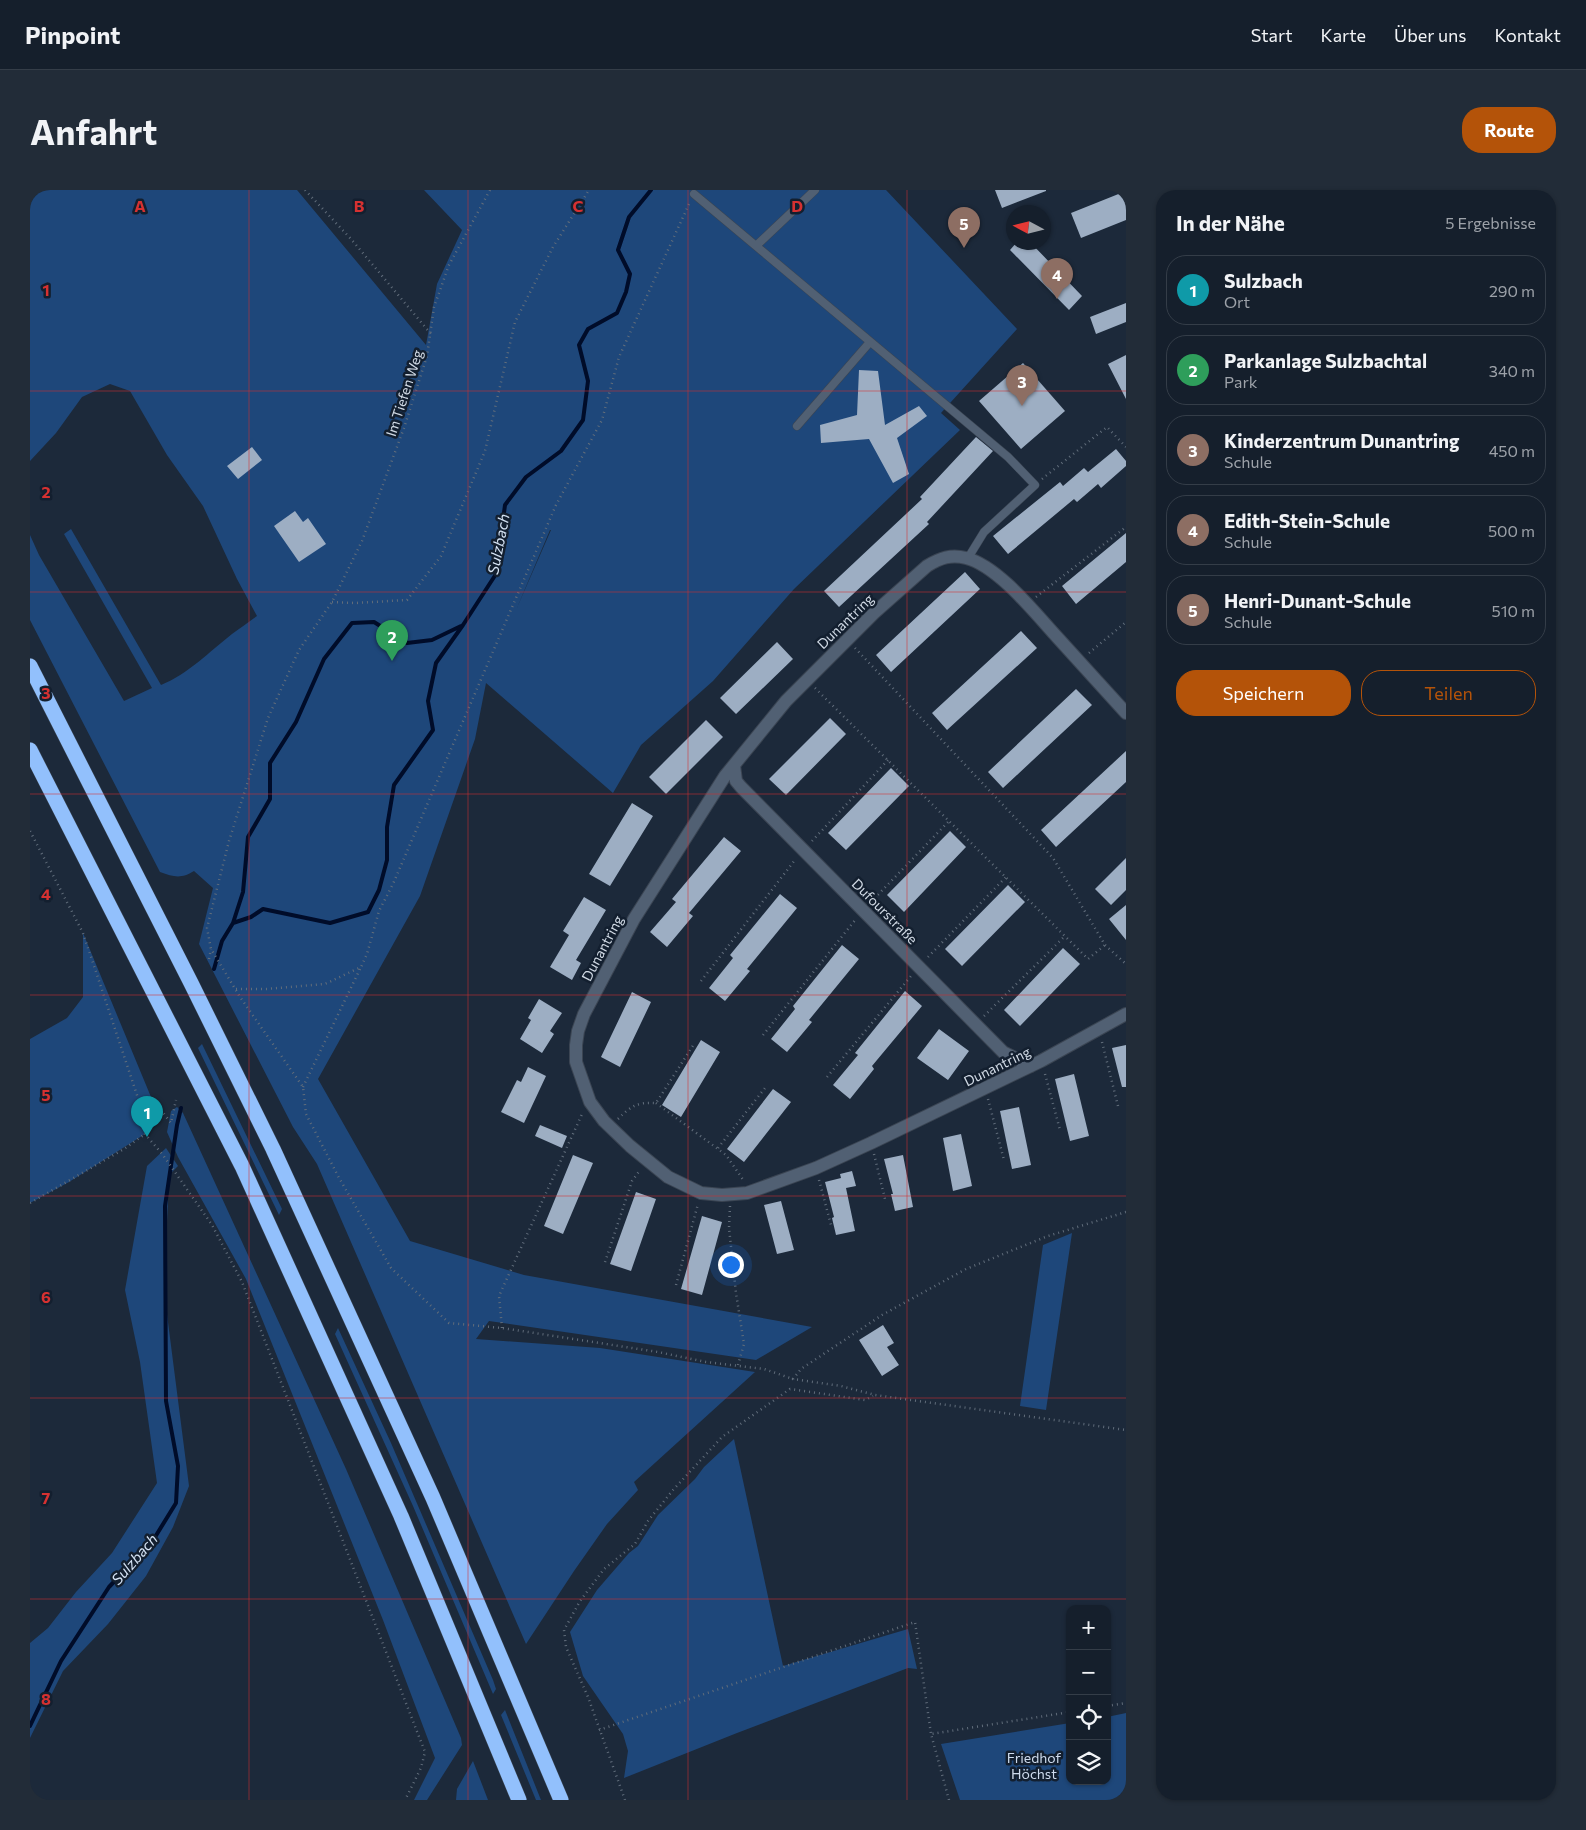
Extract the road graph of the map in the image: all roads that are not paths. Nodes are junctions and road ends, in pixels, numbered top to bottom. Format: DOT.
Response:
graph roads {
  1 [pos="815,190"];
  2 [pos="694,194"];
  3 [pos="757,244"];
  4 [pos="870,342"];
  5 [pos="797,426"];
  6 [pos="968,558"];
  7 [pos="30,666"];
  8 [pos="1126,713"];
  9 [pos="30,750"];
  10 [pos="734,764"];
  11 [pos="1126,1014"];
  12 [pos="1036,1064"];
  13 [pos="519,1800"];
  14 [pos="562,1800"];
  1 -- 3 [label="lane"];
  2 -- 3 [label="lane"];
  3 -- 4 [label="lane"];
  4 -- 5 [label="lane"];
  4 -- 6 [label="lane"];
  6 -- 8 [label="street, Dunantring"];
  6 -- 10 [label="street, Dunantring"];
  7 -- 14 [label="highway"];
  9 -- 13 [label="highway"];
  10 -- 12 [label="street, Dufourstraße"];
  10 -- 12 [label="street, Dunantring"];
  11 -- 12 [label="street, Dunantring"];
}
